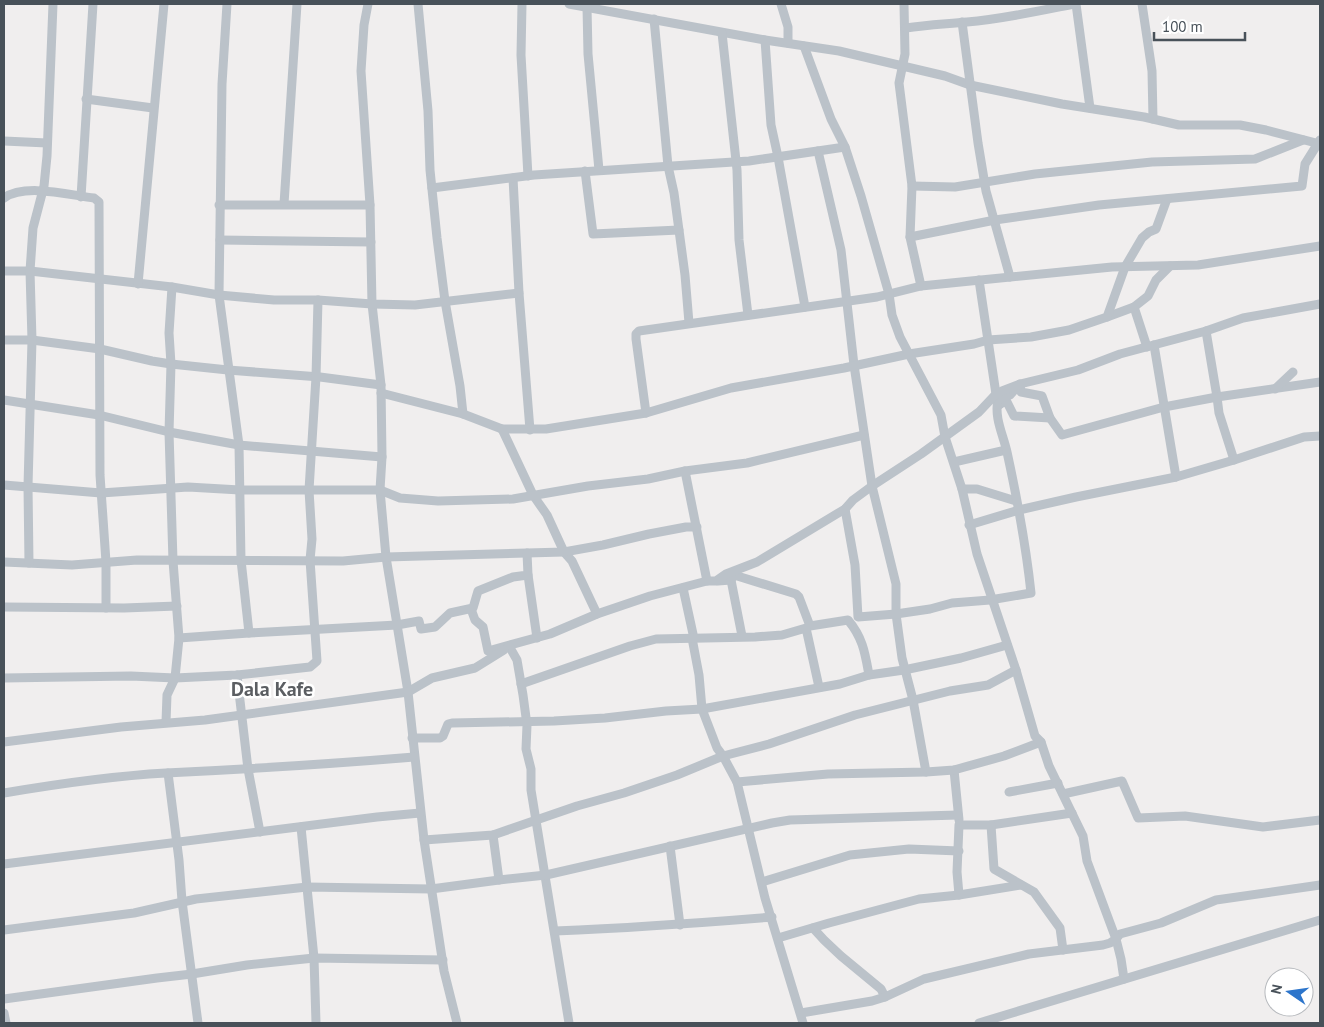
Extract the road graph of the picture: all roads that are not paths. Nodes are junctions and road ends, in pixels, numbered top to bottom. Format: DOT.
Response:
graph roads {
  1 [pos="53,4"];
  2 [pos="93,4"];
  3 [pos="164,4"];
  4 [pos="227,4"];
  5 [pos="297,4"];
  6 [pos="368,4"];
  7 [pos="418,4"];
  8 [pos="522,4"];
  9 [pos="569,4"];
  10 [pos="782,4"];
  11 [pos="904,4"];
  12 [pos="1075,4"];
  13 [pos="1142,4"];
  14 [pos="587,7"];
  15 [pos="654,18"];
  16 [pos="962,22"];
  17 [pos="906,28"];
  18 [pos="722,33"];
  19 [pos="765,40"];
  20 [pos="788,43"];
  21 [pos="804,46"];
  22 [pos="902,66"];
  23 [pos="970,85"];
  24 [pos="86,99"];
  25 [pos="153,108"];
  26 [pos="1090,108"];
  27 [pos="1154,119"];
  28 [pos="1304,140"];
  29 [pos="4,141"];
  30 [pos="48,143"];
  31 [pos="1319,143"];
  32 [pos="844,147"];
  33 [pos="818,151"];
  34 [pos="778,157"];
  35 [pos="736,162"];
  36 [pos="668,166"];
  37 [pos="599,170"];
  38 [pos="585,171"];
  39 [pos="528,176"];
  40 [pos="513,178"];
  41 [pos="985,182"];
  42 [pos="912,186"];
  43 [pos="432,188"];
  44 [pos="43,191"];
  45 [pos="81,197"];
  46 [pos="4,198"];
  47 [pos="1167,199"];
  48 [pos="284,204"];
  49 [pos="219,205"];
  50 [pos="370,205"];
  51 [pos="995,220"];
  52 [pos="679,230"];
  53 [pos="910,237"];
  54 [pos="220,240"];
  55 [pos="371,242"];
  56 [pos="1320,246"];
  57 [pos="1170,266"];
  58 [pos="1125,267"];
  59 [pos="4,271"];
  60 [pos="30,271"];
  61 [pos="1010,277"];
  62 [pos="100,280"];
  63 [pos="979,280"];
  64 [pos="138,284"];
  65 [pos="922,286"];
  66 [pos="172,287"];
  67 [pos="519,294"];
  68 [pos="889,294"];
  69 [pos="219,295"];
  70 [pos="318,300"];
  71 [pos="445,301"];
  72 [pos="846,301"];
  73 [pos="372,304"];
  74 [pos="1320,304"];
  75 [pos="805,307"];
  76 [pos="1134,307"];
  77 [pos="748,316"];
  78 [pos="1107,317"];
  79 [pos="689,322"];
  80 [pos="1206,331"];
  81 [pos="4,340"];
  82 [pos="32,340"];
  83 [pos="988,340"];
  84 [pos="1151,346"];
  85 [pos="100,349"];
  86 [pos="909,354"];
  87 [pos="171,364"];
  88 [pos="854,365"];
  89 [pos="228,370"];
  90 [pos="1293,372"];
  91 [pos="316,377"];
  92 [pos="1320,382"];
  93 [pos="1020,384"];
  94 [pos="381,389"];
  95 [pos="1274,389"];
  96 [pos="996,394"];
  97 [pos="1217,397"];
  98 [pos="4,400"];
  99 [pos="30,404"];
  100 [pos="997,406"];
  101 [pos="1164,408"];
  102 [pos="646,413"];
  103 [pos="462,414"];
  104 [pos="99,415"];
  105 [pos="1050,418"];
  106 [pos="502,428"];
  107 [pos="530,430"];
  108 [pos="169,432"];
  109 [pos="864,435"];
  110 [pos="1320,436"];
  111 [pos="945,437"];
  112 [pos="239,445"];
  113 [pos="1006,450"];
  114 [pos="311,452"];
  115 [pos="382,458"];
  116 [pos="1234,460"];
  117 [pos="954,462"];
  118 [pos="685,471"];
  119 [pos="1176,477"];
  120 [pos="4,485"];
  121 [pos="28,486"];
  122 [pos="872,486"];
  123 [pos="962,489"];
  124 [pos="170,490"];
  125 [pos="240,490"];
  126 [pos="309,490"];
  127 [pos="380,490"];
  128 [pos="101,492"];
  129 [pos="533,495"];
  130 [pos="1017,506"];
  131 [pos="845,509"];
  132 [pos="969,524"];
  133 [pos="697,527"];
  134 [pos="564,552"];
  135 [pos="526,553"];
  136 [pos="386,557"];
  137 [pos="241,560"];
  138 [pos="310,560"];
  139 [pos="173,561"];
  140 [pos="4,562"];
  141 [pos="106,562"];
  142 [pos="30,563"];
  143 [pos="528,576"];
  144 [pos="731,580"];
  145 [pos="712,581"];
  146 [pos="683,588"];
  147 [pos="992,599"];
  148 [pos="177,606"];
  149 [pos="4,608"];
  150 [pos="106,608"];
  151 [pos="471,609"];
  152 [pos="597,614"];
  153 [pos="896,614"];
  154 [pos="848,620"];
  155 [pos="397,625"];
  156 [pos="806,628"];
  157 [pos="315,630"];
  158 [pos="249,632"];
  159 [pos="742,636"];
  160 [pos="180,638"];
  161 [pos="537,638"];
  162 [pos="692,638"];
  163 [pos="1007,645"];
  164 [pos="508,646"];
  165 [pos="904,670"];
  166 [pos="1016,670"];
  167 [pos="238,675"];
  168 [pos="869,675"];
  169 [pos="4,678"];
  170 [pos="175,678"];
  171 [pos="521,684"];
  172 [pos="819,687"];
  173 [pos="408,692"];
  174 [pos="913,700"];
  175 [pos="702,709"];
  176 [pos="242,715"];
  177 [pos="527,721"];
  178 [pos="166,722"];
  179 [pos="412,738"];
  180 [pos="4,742"];
  181 [pos="1041,742"];
  182 [pos="414,756"];
  183 [pos="723,756"];
  184 [pos="248,769"];
  185 [pos="954,770"];
  186 [pos="926,772"];
  187 [pos="168,773"];
  188 [pos="737,782"];
  189 [pos="1058,783"];
  190 [pos="1009,792"];
  191 [pos="4,793"];
  192 [pos="1063,794"];
  193 [pos="420,813"];
  194 [pos="1072,813"];
  195 [pos="958,815"];
  196 [pos="537,819"];
  197 [pos="1320,820"];
  198 [pos="959,825"];
  199 [pos="991,825"];
  200 [pos="301,827"];
  201 [pos="748,828"];
  202 [pos="260,832"];
  203 [pos="493,835"];
  204 [pos="424,840"];
  205 [pos="177,842"];
  206 [pos="670,846"];
  207 [pos="959,852"];
  208 [pos="4,864"];
  209 [pos="546,875"];
  210 [pos="499,880"];
  211 [pos="762,882"];
  212 [pos="1021,885"];
  213 [pos="1320,885"];
  214 [pos="307,887"];
  215 [pos="431,889"];
  216 [pos="959,895"];
  217 [pos="182,901"];
  218 [pos="772,917"];
  219 [pos="1320,920"];
  220 [pos="680,925"];
  221 [pos="813,928"];
  222 [pos="4,930"];
  223 [pos="555,932"];
  224 [pos="778,938"];
  225 [pos="1116,939"];
  226 [pos="1063,950"];
  227 [pos="314,958"];
  228 [pos="442,960"];
  229 [pos="192,974"];
  230 [pos="1124,979"];
  231 [pos="885,997"];
  232 [pos="4,999"];
  233 [pos="4,1012"];
  234 [pos="801,1013"];
  235 [pos="6,1023"];
  236 [pos="198,1023"];
  237 [pos="316,1023"];
  238 [pos="457,1023"];
  239 [pos="569,1023"];
  240 [pos="804,1023"];
  241 [pos="979,1023"];
  1 -- 30 [label="street"];
  2 -- 24 [label="street"];
  3 -- 25 [label="street"];
  4 -- 49 [label="street"];
  5 -- 48 [label="street"];
  6 -- 50 [label="street"];
  7 -- 43 [label="street"];
  8 -- 39 [label="street"];
  9 -- 14 [label="street"];
  10 -- 20 [label="street"];
  11 -- 17 [label="street"];
  12 -- 16 [label="street"];
  12 -- 26 [label="street"];
  13 -- 27 [label="street"];
  14 -- 15 [label="street"];
  14 -- 37 [label="street"];
  15 -- 18 [label="street"];
  15 -- 36 [label="street"];
  16 -- 17 [label="street"];
  16 -- 23 [label="street"];
  17 -- 22 [label="street"];
  18 -- 19 [label="street"];
  18 -- 35 [label="street"];
  19 -- 20 [label="street"];
  19 -- 34 [label="street"];
  20 -- 21 [label="street"];
  21 -- 22 [label="street"];
  21 -- 32 [label="street"];
  22 -- 23 [label="street"];
  22 -- 42 [label="street"];
  23 -- 26 [label="street"];
  23 -- 41 [label="street"];
  24 -- 25 [label="street"];
  24 -- 45 [label="street"];
  25 -- 64 [label="street"];
  26 -- 27 [label="street"];
  27 -- 28 [label="street"];
  28 -- 31 [label="street"];
  28 -- 41 [label="street"];
  29 -- 30 [label="street"];
  30 -- 44 [label="street"];
  31 -- 47 [label="street"];
  32 -- 33 [label="street"];
  32 -- 68 [label="street"];
  33 -- 34 [label="street"];
  33 -- 72 [label="street"];
  34 -- 35 [label="street"];
  34 -- 75 [label="street"];
  35 -- 36 [label="street"];
  35 -- 77 [label="street"];
  36 -- 37 [label="street"];
  36 -- 52 [label="street"];
  37 -- 38 [label="street"];
  38 -- 39 [label="street"];
  38 -- 52 [label="street"];
  39 -- 40 [label="street"];
  40 -- 43 [label="street"];
  40 -- 67 [label="street"];
  41 -- 42 [label="street"];
  41 -- 51 [label="street"];
  42 -- 53 [label="street"];
  43 -- 71 [label="street"];
  44 -- 45 [label="street"];
  44 -- 46 [label="street"];
  44 -- 60 [label="street"];
  45 -- 62 [label="street"];
  47 -- 51 [label="street"];
  47 -- 58 [label="street"];
  48 -- 49 [label="street"];
  48 -- 50 [label="street"];
  49 -- 54 [label="street"];
  50 -- 55 [label="street"];
  51 -- 53 [label="street"];
  51 -- 61 [label="street"];
  52 -- 79 [label="street"];
  53 -- 65 [label="street"];
  54 -- 55 [label="street"];
  54 -- 69 [label="street"];
  55 -- 73 [label="street"];
  56 -- 57 [label="street"];
  57 -- 58 [label="street"];
  57 -- 76 [label="street"];
  58 -- 61 [label="street"];
  58 -- 78 [label="street"];
  59 -- 60 [label="street"];
  60 -- 62 [label="street"];
  60 -- 82 [label="street"];
  61 -- 63 [label="street"];
  62 -- 64 [label="street"];
  62 -- 85 [label="street"];
  63 -- 65 [label="street"];
  63 -- 83 [label="street"];
  64 -- 66 [label="street"];
  65 -- 68 [label="street"];
  66 -- 69 [label="street"];
  66 -- 87 [label="street"];
  67 -- 71 [label="street"];
  67 -- 107 [label="street"];
  68 -- 72 [label="street"];
  68 -- 86 [label="street"];
  69 -- 70 [label="street"];
  69 -- 89 [label="street"];
  70 -- 73 [label="street"];
  70 -- 91 [label="street"];
  71 -- 73 [label="street"];
  71 -- 103 [label="street"];
  72 -- 75 [label="street"];
  72 -- 88 [label="street"];
  73 -- 94 [label="street"];
  74 -- 80 [label="street"];
  75 -- 77 [label="street"];
  76 -- 78 [label="street"];
  76 -- 84 [label="street"];
  77 -- 79 [label="street"];
  78 -- 83 [label="street"];
  79 -- 102 [label="street"];
  80 -- 84 [label="street"];
  80 -- 97 [label="street"];
  81 -- 82 [label="street"];
  82 -- 85 [label="street"];
  82 -- 99 [label="street"];
  83 -- 86 [label="street"];
  83 -- 96 [label="street"];
  84 -- 93 [label="street"];
  84 -- 101 [label="street"];
  85 -- 87 [label="street"];
  85 -- 104 [label="street"];
  86 -- 88 [label="street"];
  86 -- 111 [label="street"];
  87 -- 89 [label="street"];
  87 -- 108 [label="street"];
  88 -- 102 [label="street"];
  88 -- 109 [label="street"];
  89 -- 91 [label="street"];
  89 -- 112 [label="street"];
  90 -- 95 [label="street"];
  91 -- 94 [label="street"];
  91 -- 114 [label="street"];
  92 -- 95 [label="street"];
  93 -- 96 [label="street"];
  93 -- 100 [label="street"];
  93 -- 105 [label="street"];
  94 -- 103 [label="street"];
  94 -- 115 [label="street"];
  95 -- 97 [label="street"];
  96 -- 111 [label="street"];
  97 -- 101 [label="street"];
  97 -- 116 [label="street"];
  98 -- 99 [label="street"];
  99 -- 104 [label="street"];
  99 -- 121 [label="street"];
  100 -- 105 [label="street"];
  100 -- 113 [label="street"];
  101 -- 105 [label="street"];
  101 -- 119 [label="street"];
  102 -- 107 [label="street"];
  103 -- 106 [label="street"];
  104 -- 108 [label="street"];
  104 -- 128 [label="street"];
  106 -- 107 [label="street"];
  106 -- 129 [label="street"];
  108 -- 112 [label="street"];
  108 -- 124 [label="street"];
  109 -- 118 [label="street"];
  109 -- 122 [label="street"];
  110 -- 116 [label="street"];
  111 -- 117 [label="street"];
  111 -- 122 [label="street"];
  112 -- 114 [label="street"];
  112 -- 125 [label="street"];
  113 -- 117 [label="street"];
  113 -- 130 [label="street"];
  114 -- 115 [label="street"];
  114 -- 126 [label="street"];
  115 -- 127 [label="street"];
  116 -- 119 [label="street"];
  117 -- 123 [label="street"];
  118 -- 129 [label="street"];
  118 -- 133 [label="street"];
  119 -- 130 [label="street"];
  120 -- 121 [label="street"];
  121 -- 128 [label="street"];
  121 -- 142 [label="street"];
  122 -- 131 [label="street"];
  122 -- 153 [label="street"];
  123 -- 130 [label="street"];
  123 -- 132 [label="street"];
  124 -- 125 [label="street"];
  124 -- 128 [label="street"];
  124 -- 139 [label="street"];
  125 -- 126 [label="street"];
  125 -- 137 [label="street"];
  126 -- 127 [label="street"];
  126 -- 138 [label="street"];
  127 -- 129 [label="street"];
  127 -- 136 [label="street"];
  128 -- 141 [label="street"];
  129 -- 134 [label="street"];
  130 -- 132 [label="street"];
  130 -- 147 [label="street"];
  131 -- 145 [label="street"];
  131 -- 153 [label="street"];
  132 -- 147 [label="street"];
  133 -- 134 [label="street"];
  133 -- 145 [label="street"];
  134 -- 135 [label="street"];
  134 -- 152 [label="street"];
  135 -- 136 [label="street"];
  135 -- 143 [label="street"];
  136 -- 138 [label="street"];
  136 -- 155 [label="street"];
  137 -- 138 [label="street"];
  137 -- 139 [label="street"];
  137 -- 158 [label="street"];
  138 -- 157 [label="street"];
  139 -- 141 [label="street"];
  139 -- 148 [label="street"];
  140 -- 142 [label="street"];
  141 -- 142 [label="street"];
  141 -- 150 [label="street"];
  143 -- 151 [label="street"];
  143 -- 161 [label="street"];
  144 -- 145 [label="street"];
  144 -- 154 [label="street"];
  144 -- 159 [label="street"];
  145 -- 146 [label="street"];
  146 -- 152 [label="street"];
  146 -- 162 [label="street"];
  147 -- 153 [label="street"];
  147 -- 163 [label="street"];
  148 -- 150 [label="street"];
  148 -- 160 [label="street"];
  149 -- 150 [label="street"];
  151 -- 155 [label="street"];
  151 -- 164 [label="street"];
  152 -- 161 [label="street"];
  153 -- 165 [label="street"];
  154 -- 156 [label="street"];
  154 -- 168 [label="street"];
  155 -- 157 [label="street"];
  155 -- 173 [label="street"];
  156 -- 159 [label="street"];
  156 -- 172 [label="street"];
  157 -- 158 [label="street"];
  157 -- 167 [label="street"];
  158 -- 160 [label="street"];
  159 -- 162 [label="street"];
  160 -- 170 [label="street"];
  161 -- 164 [label="street"];
  162 -- 171 [label="street"];
  162 -- 175 [label="street"];
  163 -- 165 [label="street"];
  163 -- 166 [label="street"];
  164 -- 171 [label="street"];
  164 -- 173 [label="street"];
  165 -- 168 [label="street"];
  165 -- 174 [label="street"];
  166 -- 174 [label="street"];
  166 -- 181 [label="street"];
  167 -- 170 [label="street"];
  167 -- 176 [label="street"];
  168 -- 172 [label="street"];
  169 -- 170 [label="street"];
  170 -- 178 [label="street"];
  171 -- 177 [label="street"];
  172 -- 175 [label="street"];
  173 -- 176 [label="street"];
  173 -- 179 [label="street"];
  174 -- 183 [label="street"];
  174 -- 186 [label="street"];
  175 -- 177 [label="street"];
  175 -- 183 [label="street"];
  176 -- 178 [label="street"];
  176 -- 184 [label="street"];
  177 -- 179 [label="street"];
  177 -- 196 [label="street"];
  178 -- 180 [label="street"];
  179 -- 182 [label="street"];
  181 -- 185 [label="street"];
  181 -- 189 [label="street"];
  182 -- 184 [label="street"];
  182 -- 193 [label="street"];
  183 -- 188 [label="street"];
  183 -- 196 [label="street"];
  184 -- 187 [label="street"];
  184 -- 202 [label="street"];
  185 -- 186 [label="street"];
  185 -- 195 [label="street"];
  186 -- 188 [label="street"];
  187 -- 191 [label="street"];
  187 -- 205 [label="street"];
  188 -- 201 [label="street"];
  189 -- 190 [label="street"];
  189 -- 192 [label="street"];
  192 -- 194 [label="street"];
  192 -- 197 [label="street"];
  193 -- 200 [label="street"];
  193 -- 204 [label="street"];
  194 -- 199 [label="street"];
  194 -- 225 [label="street"];
  195 -- 198 [label="street"];
  195 -- 201 [label="street"];
  196 -- 203 [label="street"];
  196 -- 209 [label="street"];
  198 -- 199 [label="street"];
  198 -- 207 [label="street"];
  199 -- 212 [label="street"];
  200 -- 202 [label="street"];
  200 -- 214 [label="street"];
  201 -- 206 [label="street"];
  201 -- 211 [label="street"];
  202 -- 205 [label="street"];
  203 -- 204 [label="street"];
  203 -- 210 [label="street"];
  204 -- 215 [label="street"];
  205 -- 208 [label="street"];
  205 -- 217 [label="street"];
  206 -- 209 [label="street"];
  206 -- 220 [label="street"];
  207 -- 211 [label="street"];
  207 -- 216 [label="street"];
  209 -- 210 [label="street"];
  209 -- 223 [label="street"];
  210 -- 215 [label="street"];
  211 -- 218 [label="street"];
  212 -- 216 [label="street"];
  212 -- 226 [label="street"];
  213 -- 225 [label="street"];
  214 -- 215 [label="street"];
  214 -- 217 [label="street"];
  214 -- 227 [label="street"];
  215 -- 228 [label="street"];
  216 -- 221 [label="street"];
  217 -- 222 [label="street"];
  217 -- 229 [label="street"];
  218 -- 220 [label="street"];
  218 -- 224 [label="street"];
  219 -- 230 [label="street"];
  220 -- 223 [label="street"];
  221 -- 224 [label="street"];
  221 -- 231 [label="street"];
  223 -- 239 [label="street"];
  224 -- 234 [label="street"];
  225 -- 226 [label="street"];
  225 -- 230 [label="street"];
  226 -- 231 [label="street"];
  227 -- 228 [label="street"];
  227 -- 229 [label="street"];
  227 -- 237 [label="street"];
  228 -- 238 [label="street"];
  229 -- 232 [label="street"];
  229 -- 236 [label="street"];
  230 -- 241 [label="street"];
  231 -- 234 [label="street"];
  233 -- 235 [label="street"];
  234 -- 240 [label="street"];
}
